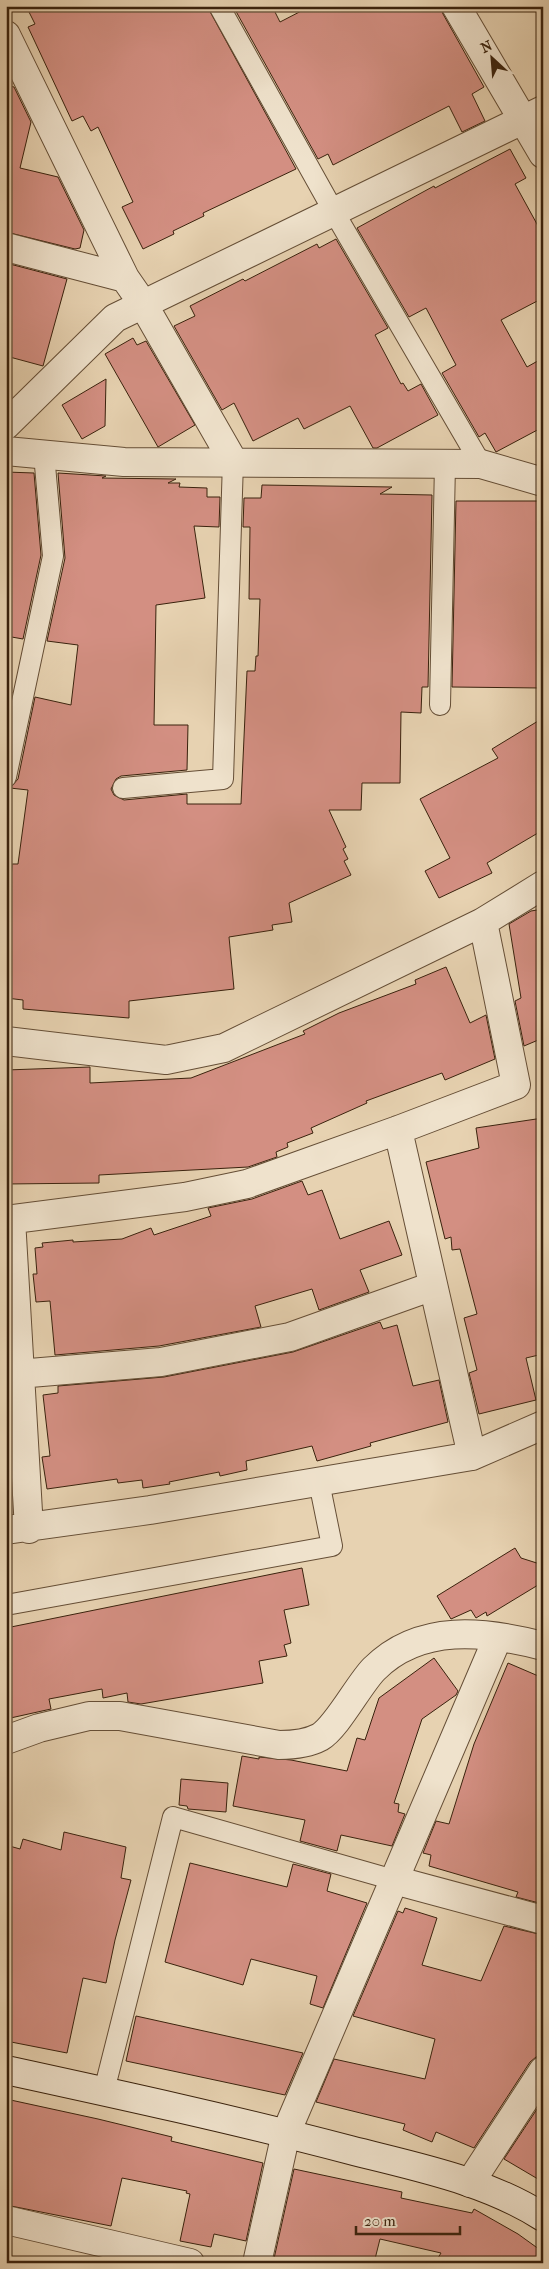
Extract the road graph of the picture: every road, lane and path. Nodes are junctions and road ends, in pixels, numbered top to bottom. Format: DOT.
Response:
graph roads {
  1 [pos="219,6"];
  2 [pos="456,6"];
  3 [pos="6,35"];
  4 [pos="14,64"];
  5 [pos="533,115"];
  6 [pos="543,154"];
  7 [pos="334,212"];
  8 [pos="6,247"];
  9 [pos="125,278"];
  10 [pos="143,304"];
  11 [pos="6,426"];
  12 [pos="6,451"];
  13 [pos="44,454"];
  14 [pos="233,461"];
  15 [pos="445,464"];
  16 [pos="481,464"];
  17 [pos="543,482"];
  18 [pos="440,705"];
  19 [pos="6,776"];
  20 [pos="123,788"];
  21 [pos="543,885"];
  22 [pos="483,922"];
  23 [pos="6,1041"];
  24 [pos="398,1130"];
  25 [pos="8,1220"];
  26 [pos="433,1286"];
  27 [pos="12,1375"];
  28 [pos="543,1426"];
  29 [pos="472,1456"];
  30 [pos="319,1482"];
  31 [pos="18,1529"];
  32 [pos="6,1605"];
  33 [pos="498,1637"];
  34 [pos="543,1646"];
  35 [pos="6,1740"];
  36 [pos="394,1880"];
  37 [pos="543,1920"];
  38 [pos="6,2070"];
  39 [pos="543,2071"];
  40 [pos="104,2092"];
  41 [pos="286,2133"];
  42 [pos="470,2183"];
  43 [pos="543,2217"];
  44 [pos="6,2220"];
  45 [pos="190,2263"];
  46 [pos="257,2263"];
  1 -- 7 [label="lane"];
  2 -- 5 [label="street"];
  3 -- 4 [label="street"];
  4 -- 9 [label="street"];
  5 -- 6 [label="street"];
  5 -- 7 [label="street"];
  7 -- 10 [label="street"];
  7 -- 16 [label="lane"];
  8 -- 9 [label="street"];
  9 -- 10 [label="street"];
  10 -- 11 [label="street"];
  10 -- 14 [label="street"];
  12 -- 13 [label="street"];
  13 -- 14 [label="street"];
  13 -- 19 [label="lane"];
  14 -- 15 [label="street"];
  14 -- 20 [label="lane"];
  15 -- 16 [label="street"];
  15 -- 18 [label="lane"];
  16 -- 17 [label="street"];
  21 -- 22 [label="street"];
  22 -- 23 [label="street"];
  22 -- 24 [label="street"];
  24 -- 25 [label="street"];
  24 -- 26 [label="street"];
  25 -- 27 [label="street"];
  26 -- 27 [label="street"];
  26 -- 29 [label="street"];
  27 -- 31 [label="street"];
  28 -- 29 [label="street"];
  29 -- 30 [label="street"];
  30 -- 31 [label="street"];
  30 -- 32 [label="lane"];
  33 -- 34 [label="street"];
  33 -- 35 [label="street"];
  33 -- 36 [label="street"];
  36 -- 37 [label="street"];
  36 -- 40 [label="lane"];
  36 -- 41 [label="street"];
  38 -- 40 [label="street"];
  39 -- 42 [label="street"];
  40 -- 41 [label="street"];
  41 -- 42 [label="street"];
  41 -- 46 [label="street"];
  42 -- 43 [label="street"];
  44 -- 45 [label="street"];
}
